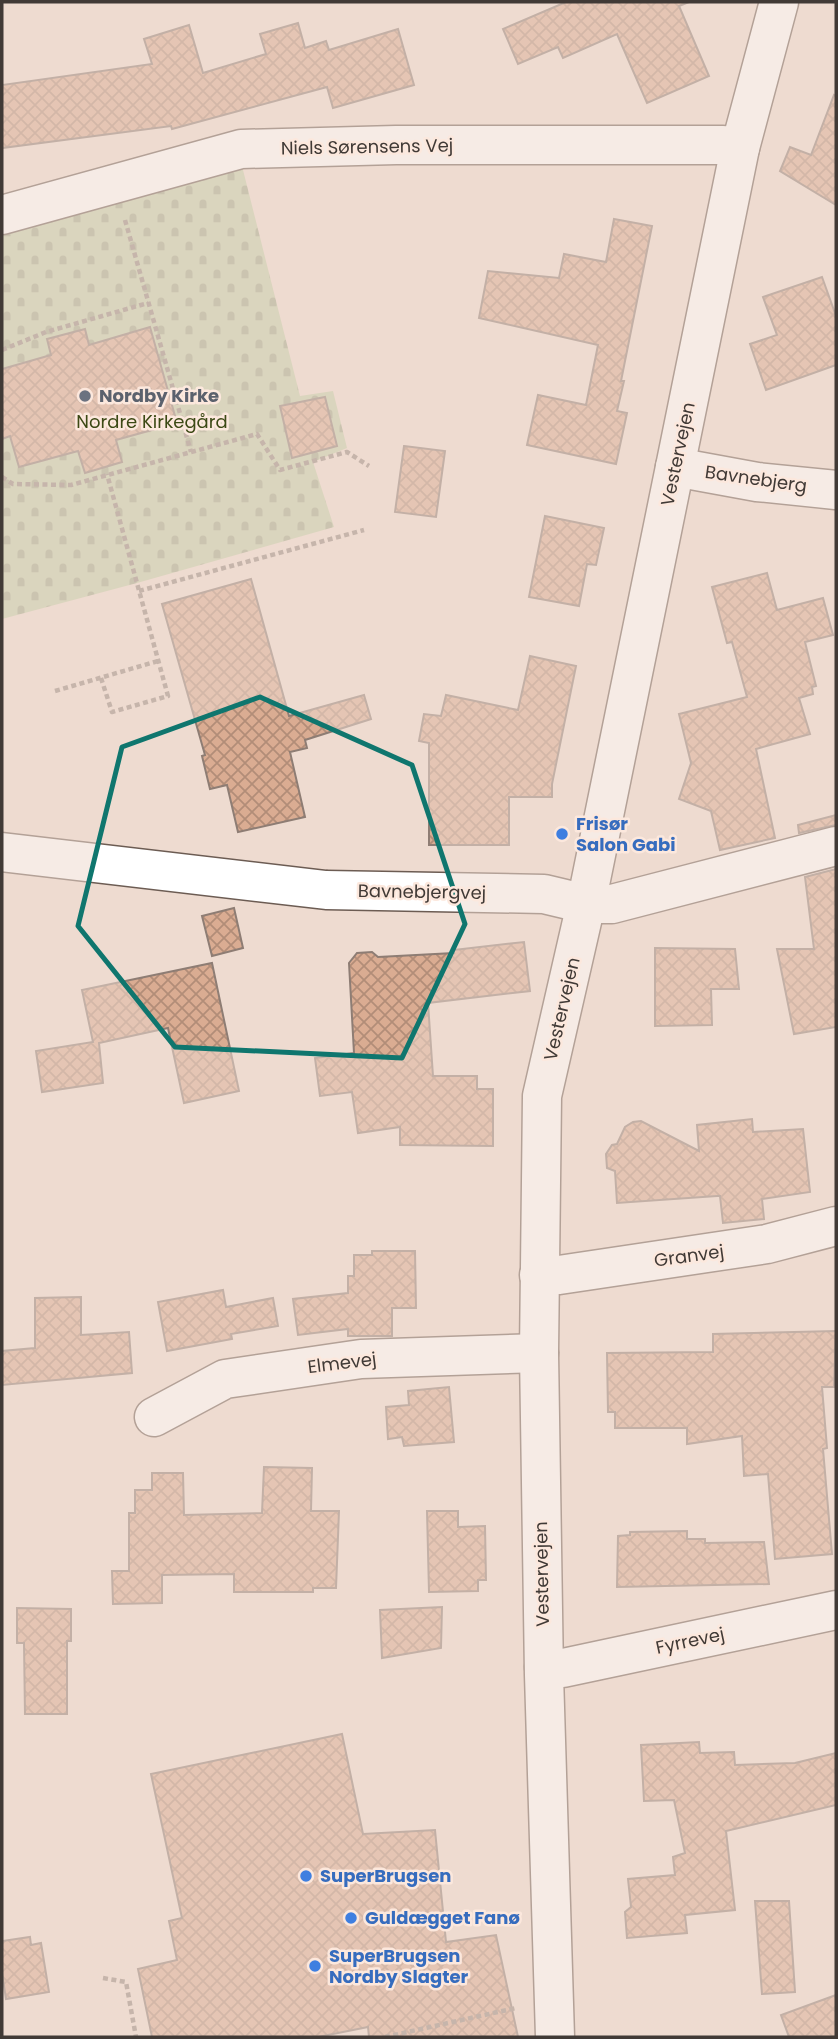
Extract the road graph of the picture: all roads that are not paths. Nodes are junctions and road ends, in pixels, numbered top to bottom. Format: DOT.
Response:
graph roads {
  1 [pos="779,2"];
  2 [pos="740,148"];
  3 [pos="2,215"];
  4 [pos="675,467"];
  5 [pos="836,490"];
  6 [pos="836,846"];
  7 [pos="2,852"];
  8 [pos="586,904"];
  9 [pos="836,1226"];
  10 [pos="539,1275"];
  11 [pos="539,1353"];
  12 [pos="154,1417"];
  13 [pos="836,1610"];
  14 [pos="544,1668"];
  15 [pos="555,2037"];
  1 -- 2 [label="street, Vestervejen"];
  2 -- 3 [label="street, Niels Sørensens Vej"];
  2 -- 4 [label="street, Vestervejen"];
  4 -- 5 [label="street, Bavnebjerg"];
  4 -- 8 [label="street, Vestervejen"];
  6 -- 8 [label="street, Bavnebjergvej"];
  7 -- 8 [label="street, Bavnebjergvej"];
  8 -- 10 [label="street, Vestervejen"];
  9 -- 10 [label="street, Granvej"];
  10 -- 11 [label="street, Vestervejen"];
  11 -- 12 [label="street, Elmevej"];
  11 -- 14 [label="street, Vestervejen"];
  13 -- 14 [label="street, Fyrrevej"];
  14 -- 15 [label="street, Vestervejen"];
}
